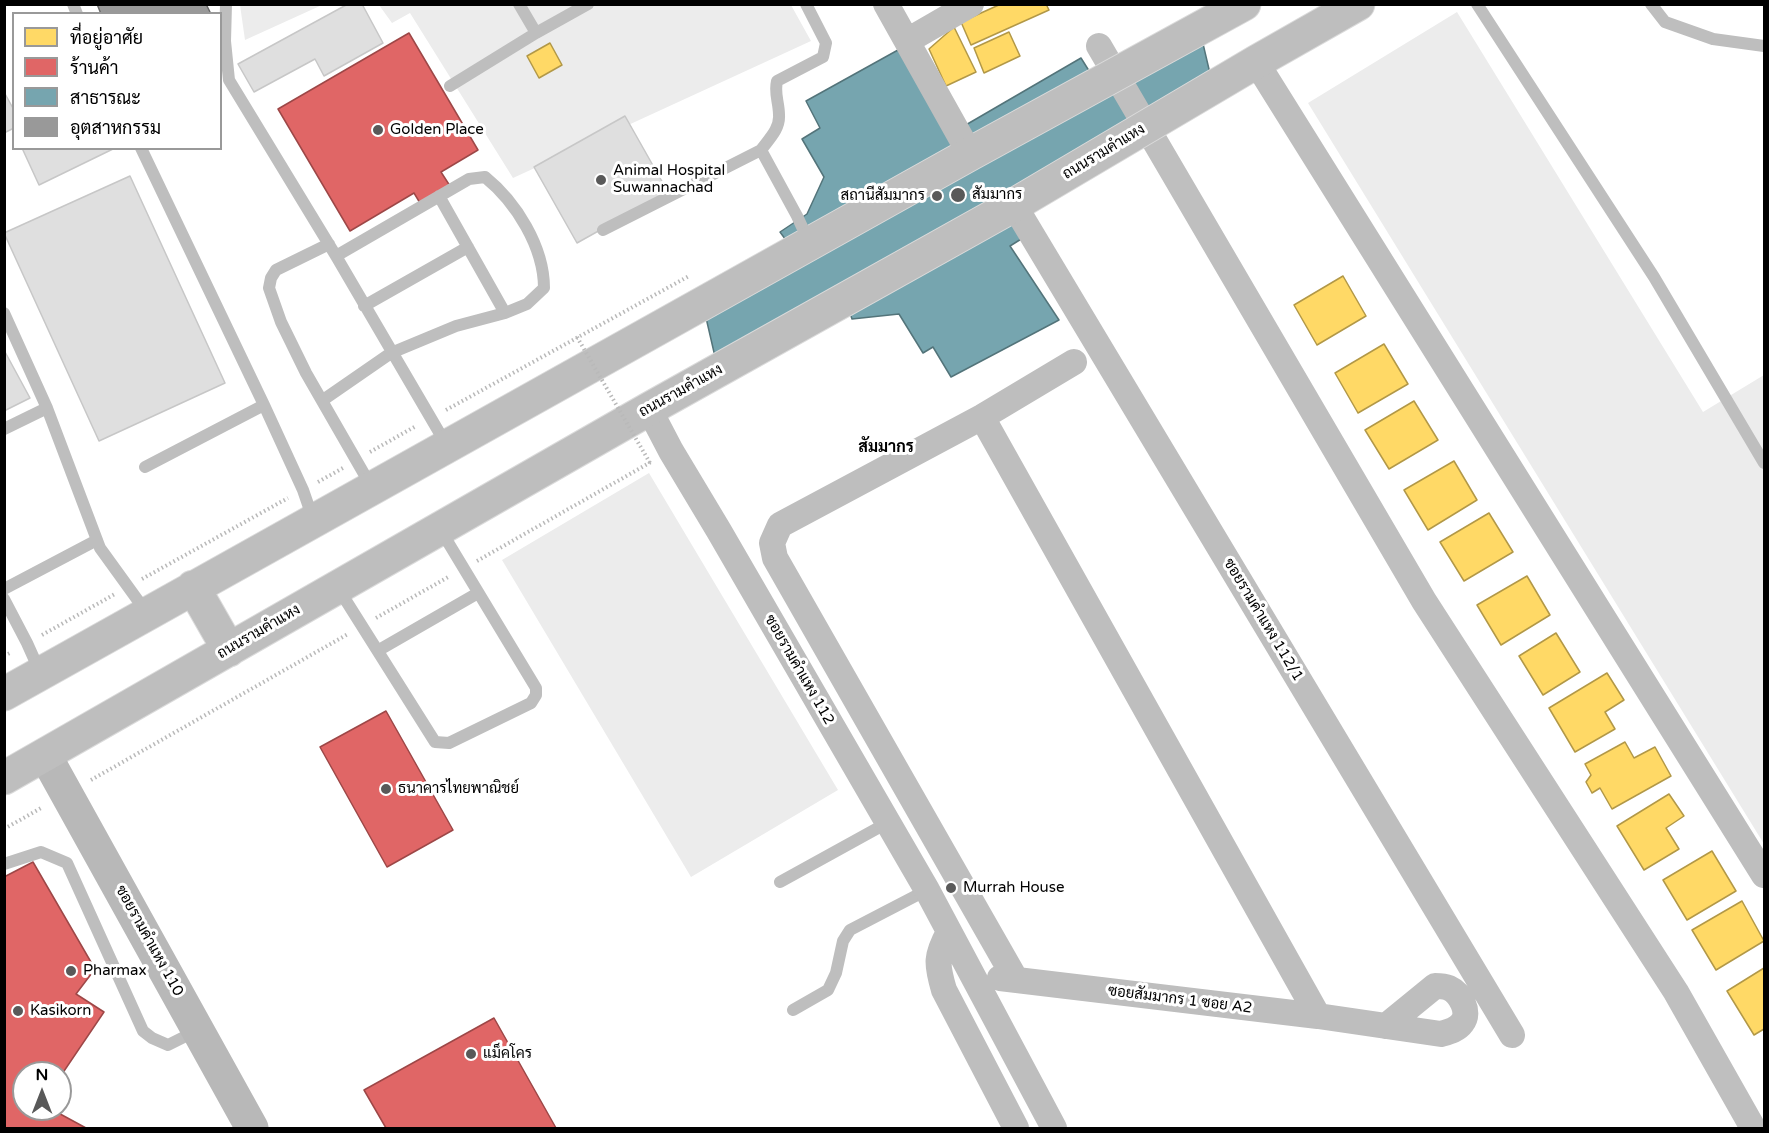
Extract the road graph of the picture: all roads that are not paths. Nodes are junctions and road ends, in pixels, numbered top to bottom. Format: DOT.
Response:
graph roads {
  1 [pos="226,4"];
  2 [pos="519,4"];
  3 [pos="588,4"];
  4 [pos="806,4"];
  5 [pos="886,4"];
  6 [pos="971,4"];
  7 [pos="1358,4"];
  8 [pos="1477,4"];
  9 [pos="1651,4"];
  10 [pos="1237,6"];
  11 [pos="536,33"];
  12 [pos="907,41"];
  13 [pos="1764,46"];
  14 [pos="1256,62"];
  15 [pos="450,86"];
  16 [pos="142,150"];
  17 [pos="761,150"];
  18 [pos="970,154"];
  19 [pos="439,196"];
  20 [pos="1014,205"];
  21 [pos="603,230"];
  22 [pos="810,243"];
  23 [pos="329,244"];
  24 [pos="468,247"];
  25 [pos="336,256"];
  26 [pos="364,306"];
  27 [pos="505,312"];
  28 [pos="4,313"];
  29 [pos="392,353"];
  30 [pos="1074,362"];
  31 [pos="323,400"];
  32 [pos="264,405"];
  33 [pos="47,408"];
  34 [pos="649,409"];
  35 [pos="982,417"];
  36 [pos="4,429"];
  37 [pos="438,432"];
  38 [pos="1764,463"];
  39 [pos="145,467"];
  40 [pos="364,473"];
  41 [pos="308,505"];
  42 [pos="439,528"];
  43 [pos="97,540"];
  44 [pos="193,587"];
  45 [pos="338,587"];
  46 [pos="4,589"];
  47 [pos="478,593"];
  48 [pos="4,599"];
  49 [pos="147,613"];
  50 [pos="229,650"];
  51 [pos="379,650"];
  52 [pos="40,673"];
  53 [pos="8,688"];
  54 [pos="45,755"];
  55 [pos="4,778"];
  56 [pos="888,823"];
  57 [pos="4,864"];
  58 [pos="1764,875"];
  59 [pos="780,882"];
  60 [pos="927,890"];
  61 [pos="949,932"];
  62 [pos="973,975"];
  63 [pos="1016,980"];
  64 [pos="793,1010"];
  65 [pos="1318,1017"];
  66 [pos="1386,1026"];
  67 [pos="198,1030"];
  68 [pos="1512,1035"];
  69 [pos="252,1128"];
  70 [pos="1016,1128"];
  71 [pos="1054,1128"];
  1 -- 23 [label="lane"];
  2 -- 11 [label="lane"];
  3 -- 11 [label="lane"];
  4 -- 17 [label="lane"];
  5 -- 12 [label="street"];
  6 -- 12 [label="street"];
  7 -- 14 [label="main road, ถนนรามคำแหง"];
  8 -- 38 [label="lane"];
  9 -- 13 [label="lane"];
  10 -- 18 [label="main road"];
  11 -- 15 [label="lane"];
  12 -- 18 [label="street"];
  14 -- 20 [label="main road, ถนนรามคำแหง"];
  14 -- 58 [label="street"];
  16 -- 32 [label="lane"];
  17 -- 21 [label="lane"];
  17 -- 22 [label="lane"];
  18 -- 22 [label="main road"];
  19 -- 24 [label="lane"];
  19 -- 25 [label="lane"];
  19 -- 27 [label="lane"];
  20 -- 34 [label="main road, ถนนรามคำแหง"];
  20 -- 68 [label="street, ซอยรามคำแหง 112/1"];
  22 -- 37 [label="main road"];
  23 -- 25 [label="lane"];
  23 -- 31 [label="lane"];
  24 -- 26 [label="lane"];
  24 -- 27 [label="lane"];
  25 -- 26 [label="lane"];
  26 -- 29 [label="lane"];
  27 -- 29 [label="lane"];
  28 -- 33 [label="lane"];
  29 -- 31 [label="lane"];
  29 -- 37 [label="lane"];
  30 -- 35 [label="street"];
  31 -- 40 [label="lane"];
  32 -- 39 [label="lane"];
  32 -- 41 [label="lane"];
  33 -- 36 [label="lane"];
  33 -- 43 [label="lane"];
  34 -- 42 [label="main road, ถนนรามคำแหง"];
  34 -- 56 [label="street, ซอยรามคำแหง 112"];
  35 -- 63 [label="street"];
  35 -- 65 [label="street"];
  37 -- 40 [label="main road"];
  40 -- 41 [label="main road"];
  41 -- 44 [label="main road"];
  42 -- 45 [label="main road, ถนนรามคำแหง"];
  42 -- 47 [label="lane"];
  43 -- 46 [label="lane"];
  43 -- 49 [label="lane"];
  44 -- 49 [label="main road"];
  44 -- 50 [label="main road"];
  45 -- 50 [label="main road, ถนนรามคำแหง"];
  45 -- 51 [label="lane"];
  47 -- 51 [label="lane"];
  47 -- 51 [label="lane"];
  48 -- 52 [label="lane"];
  49 -- 52 [label="main road"];
  50 -- 54 [label="main road, ถนนรามคำแหง"];
  52 -- 53 [label="main road"];
  54 -- 55 [label="main road, ถนนรามคำแหง"];
  54 -- 67 [label="street, ซอยรามคำแหง 110"];
  56 -- 59 [label="lane"];
  56 -- 60 [label="street, ซอยรามคำแหง 112"];
  57 -- 67 [label="lane"];
  60 -- 61 [label="street, ซอยรามคำแหง 112"];
  60 -- 64 [label="lane"];
  61 -- 62 [label="street, ซอยรามคำแหง 112"];
  61 -- 70 [label="street"];
  62 -- 63 [label="street, ซอยสัมมากร 1 ซอย A2"];
  62 -- 71 [label="street, ซอยรามคำแหง 112"];
  63 -- 65 [label="street, ซอยสัมมากร 1 ซอย A2"];
  65 -- 66 [label="street, ซอยสัมมากร 1 ซอย A2"];
  67 -- 69 [label="street, ซอยรามคำแหง 110"];
}
